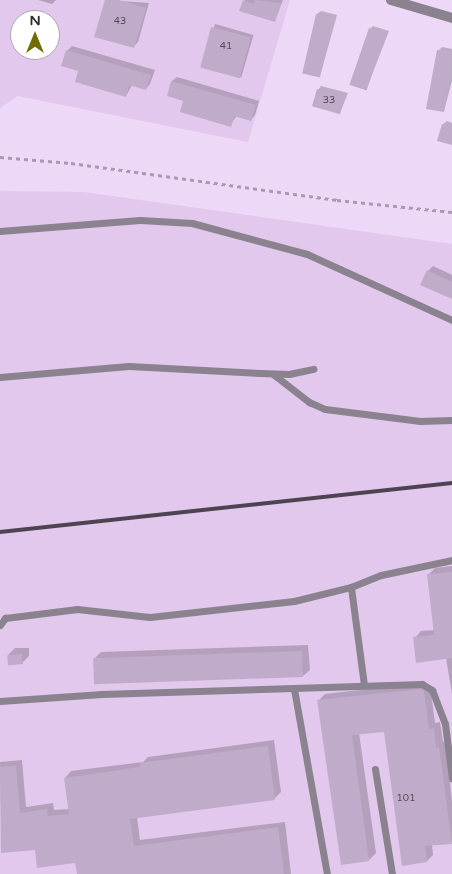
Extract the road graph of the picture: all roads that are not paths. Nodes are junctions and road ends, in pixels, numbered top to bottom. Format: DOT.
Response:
graph roads {
  1 [pos="391,0"];
  2 [pos="452,18"];
  3 [pos="0,231"];
  4 [pos="452,320"];
  5 [pos="313,369"];
  6 [pos="272,373"];
  7 [pos="0,378"];
  8 [pos="452,420"];
  9 [pos="452,560"];
  10 [pos="351,587"];
  11 [pos="0,625"];
  12 [pos="364,685"];
  13 [pos="294,689"];
  14 [pos="0,701"];
  15 [pos="375,770"];
  16 [pos="452,779"];
  17 [pos="328,874"];
  18 [pos="392,874"];
  1 -- 2 [label="street"];
  3 -- 4 [label="lane"];
  5 -- 6 [label="lane"];
  6 -- 7 [label="lane"];
  6 -- 8 [label="lane"];
  9 -- 10 [label="lane"];
  10 -- 11 [label="lane"];
  10 -- 12 [label="lane"];
  12 -- 13 [label="lane"];
  12 -- 16 [label="lane"];
  13 -- 14 [label="lane"];
  13 -- 17 [label="lane"];
  15 -- 18 [label="lane"];
}
